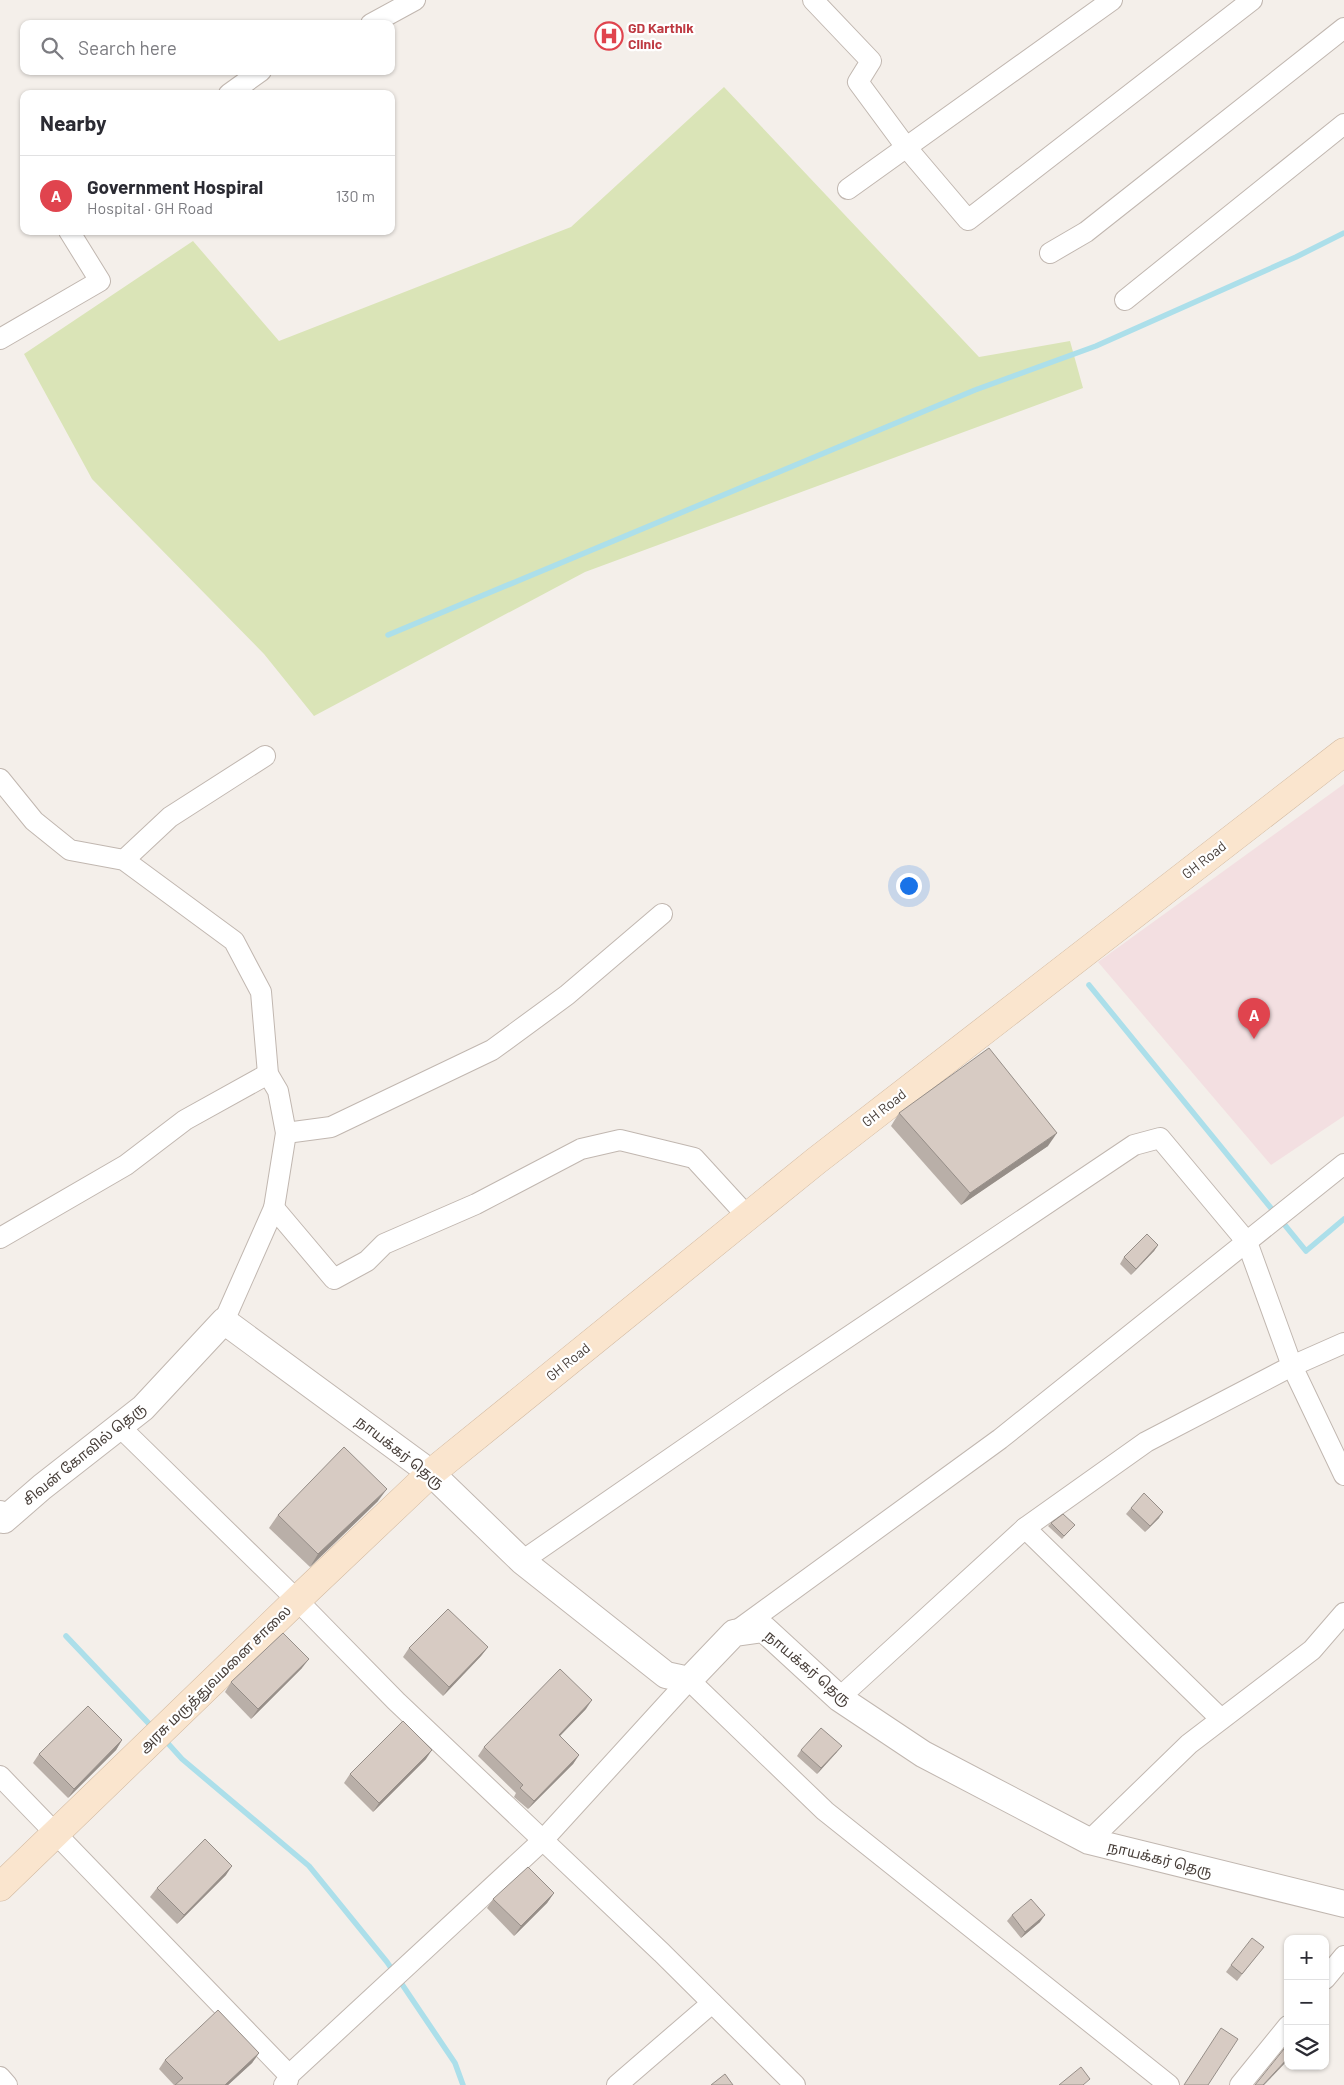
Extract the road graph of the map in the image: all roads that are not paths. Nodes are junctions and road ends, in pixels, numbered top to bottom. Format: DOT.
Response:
graph roads {
  1 [pos="415,0"];
  2 [pos="813,0"];
  3 [pos="1112,0"];
  4 [pos="1252,0"];
  5 [pos="378,20"];
  6 [pos="1344,28"];
  7 [pos="255,75"];
  8 [pos="235,90"];
  9 [pos="1344,124"];
  10 [pos="906,147"];
  11 [pos="848,189"];
  12 [pos="71,235"];
  13 [pos="1050,254"];
  14 [pos="1124,300"];
  15 [pos="0,339"];
  16 [pos="1344,752"];
  17 [pos="265,756"];
  18 [pos="0,779"];
  19 [pos="124,860"];
  20 [pos="662,914"];
  21 [pos="268,1074"];
  22 [pos="286,1133"];
  23 [pos="1344,1164"];
  24 [pos="274,1208"];
  25 [pos="748,1217"];
  26 [pos="0,1238"];
  27 [pos="1247,1242"];
  28 [pos="224,1321"];
  29 [pos="1344,1343"];
  30 [pos="1292,1366"];
  31 [pos="120,1427"];
  32 [pos="431,1473"];
  33 [pos="1344,1475"];
  34 [pos="2,1517"];
  35 [pos="1025,1528"];
  36 [pos="522,1561"];
  37 [pos="297,1600"];
  38 [pos="1344,1614"];
  39 [pos="734,1633"];
  40 [pos="689,1680"];
  41 [pos="840,1698"];
  42 [pos="1221,1719"];
  43 [pos="0,1776"];
  44 [pos="56,1833"];
  45 [pos="543,1840"];
  46 [pos="1089,1841"];
  47 [pos="0,1887"];
  48 [pos="1344,1904"];
  49 [pos="1344,1956"];
  50 [pos="1329,1974"];
  51 [pos="712,2003"];
  52 [pos="1284,2031"];
  53 [pos="0,2077"];
  54 [pos="286,2080"];
  55 [pos="7,2085"];
  56 [pos="617,2085"];
  57 [pos="795,2085"];
  58 [pos="1170,2085"];
  59 [pos="1240,2085"];
  1 -- 5 [label="street"];
  2 -- 10 [label="street"];
  3 -- 10 [label="street"];
  4 -- 10 [label="street"];
  6 -- 13 [label="street"];
  7 -- 8 [label="street"];
  9 -- 14 [label="street"];
  10 -- 11 [label="street"];
  12 -- 15 [label="street"];
  16 -- 25 [label="main road, GH Road"];
  17 -- 19 [label="street"];
  18 -- 19 [label="street"];
  19 -- 21 [label="street"];
  20 -- 22 [label="street"];
  21 -- 22 [label="street"];
  21 -- 26 [label="street"];
  22 -- 24 [label="street"];
  23 -- 27 [label="street"];
  24 -- 25 [label="street"];
  24 -- 28 [label="street"];
  25 -- 32 [label="main road, GH Road"];
  27 -- 30 [label="street"];
  27 -- 36 [label="street"];
  27 -- 39 [label="street"];
  28 -- 31 [label="street, சிவன் கோவில் தெரு"];
  28 -- 32 [label="street, நாயக்கர் தெரு"];
  29 -- 30 [label="street"];
  30 -- 33 [label="street"];
  30 -- 35 [label="street"];
  31 -- 34 [label="street, சிவன் கோவில் தெரு"];
  31 -- 37 [label="street"];
  32 -- 36 [label="street, நாயக்கர் தெரு"];
  32 -- 37 [label="main road, அரசு மருத்துவமனை சாலை"];
  35 -- 41 [label="street"];
  35 -- 42 [label="street"];
  36 -- 40 [label="street, நாயக்கர் தெரு"];
  37 -- 44 [label="main road, அரசு மருத்துவமனை சாலை"];
  37 -- 45 [label="street"];
  38 -- 42 [label="street"];
  39 -- 40 [label="street"];
  39 -- 41 [label="street, நாயக்கர் தெரு"];
  40 -- 45 [label="street"];
  40 -- 58 [label="street"];
  41 -- 46 [label="street, நாயக்கர் தெரு"];
  42 -- 46 [label="street"];
  43 -- 44 [label="street"];
  44 -- 47 [label="main road, அரசு மருத்துவமனை சாலை"];
  44 -- 54 [label="street"];
  45 -- 51 [label="street"];
  45 -- 54 [label="street"];
  46 -- 48 [label="street, நாயக்கர் தெரு"];
  49 -- 50 [label="street"];
  51 -- 56 [label="street"];
  51 -- 57 [label="street"];
  52 -- 59 [label="street"];
  53 -- 55 [label="street"];
}
